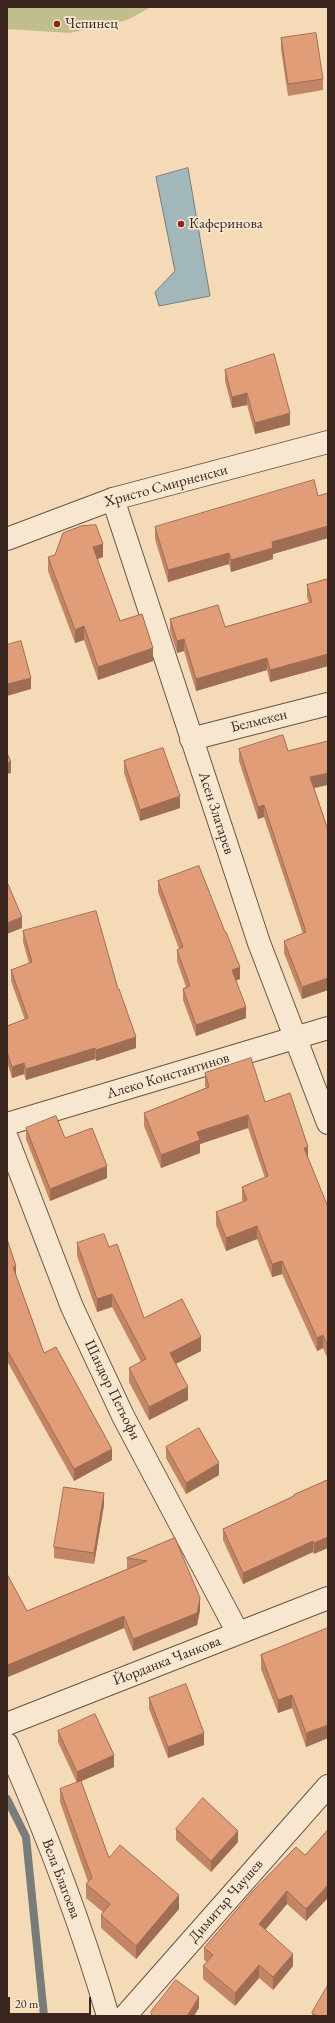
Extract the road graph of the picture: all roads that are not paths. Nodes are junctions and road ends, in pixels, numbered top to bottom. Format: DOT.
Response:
graph roads {
  1 [pos="328,442"];
  2 [pos="113,499"];
  3 [pos="7,539"];
  4 [pos="328,704"];
  5 [pos="191,739"];
  6 [pos="328,1028"];
  7 [pos="296,1038"];
  8 [pos="328,1123"];
  9 [pos="7,1124"];
  10 [pos="7,1138"];
  11 [pos="328,1598"];
  12 [pos="238,1633"];
  13 [pos="7,1724"];
  14 [pos="7,1744"];
  15 [pos="328,1786"];
  16 [pos="108,2016"];
  17 [pos="125,2016"];
  1 -- 2 [label="street, Христо Смирненски"];
  2 -- 3 [label="street, Христо Смирненски"];
  2 -- 5 [label="street, Асен Златарев"];
  4 -- 5 [label="street, Белмекен"];
  5 -- 7 [label="street, Асен Златарев"];
  6 -- 7 [label="street, Алеко Константинов"];
  7 -- 8 [label="street, Асен Златарев"];
  7 -- 9 [label="street, Алеко Константинов"];
  10 -- 12 [label="street, Шандор Петьофи"];
  11 -- 12 [label="street, Йорданка Чанкова"];
  12 -- 13 [label="street, Йорданка Чанкова"];
  14 -- 16 [label="street, Вела Благоева"];
  15 -- 17 [label="street, Димитър Чаушев"];
}
